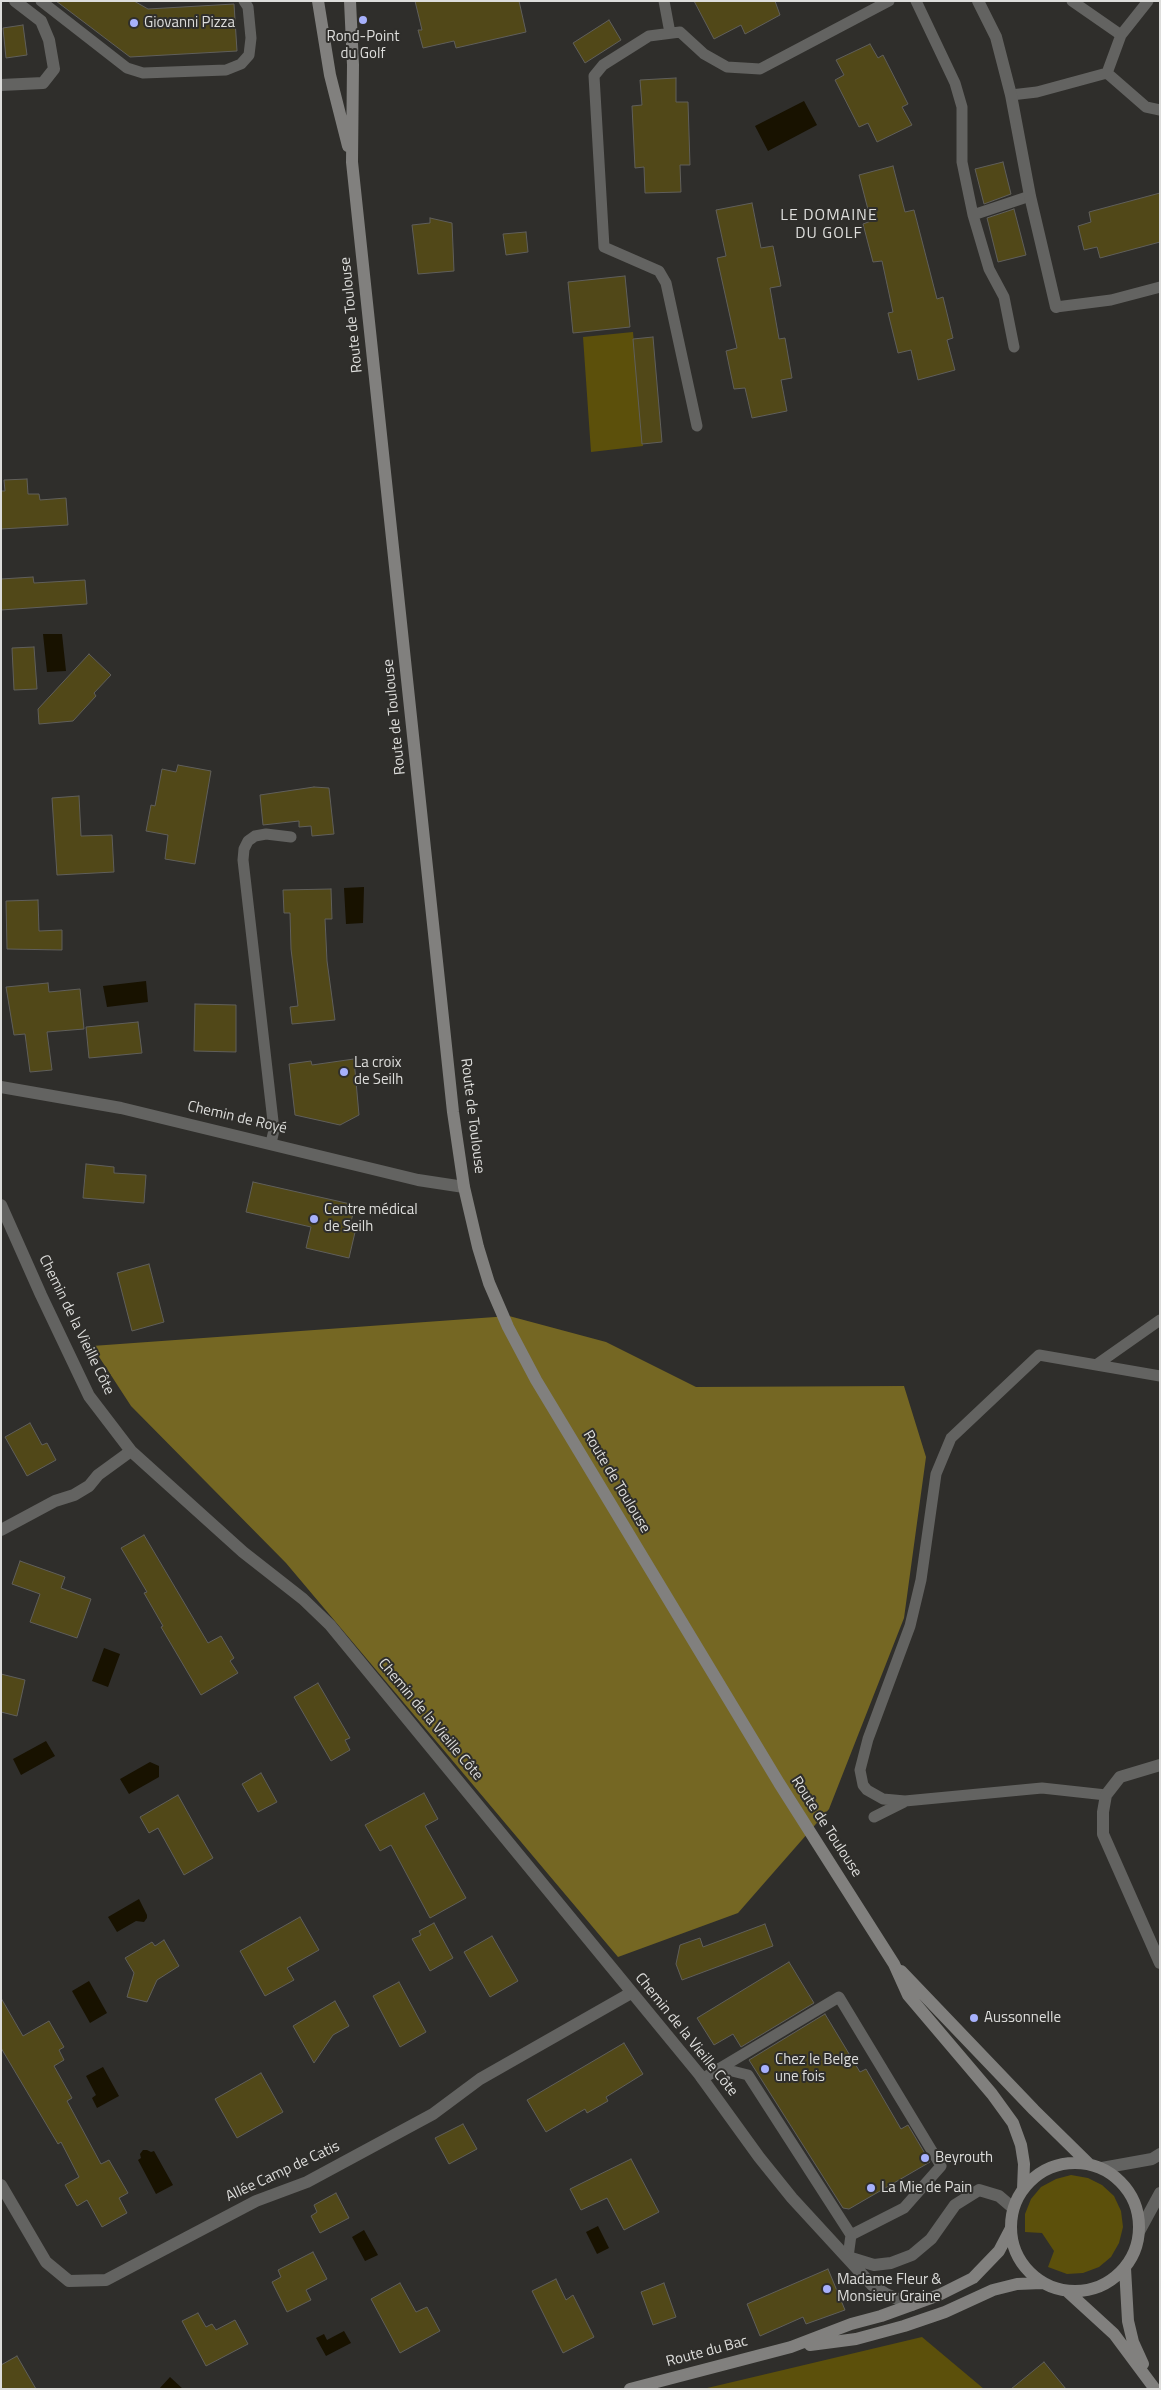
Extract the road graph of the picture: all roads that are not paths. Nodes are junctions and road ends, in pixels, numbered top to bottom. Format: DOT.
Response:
graph roads {
  1 [pos="15,1"];
  2 [pos="41,1"];
  3 [pos="244,1"];
  4 [pos="318,1"];
  5 [pos="350,1"];
  6 [pos="664,1"];
  7 [pos="890,1"];
  8 [pos="916,1"];
  9 [pos="978,1"];
  10 [pos="1072,1"];
  11 [pos="1148,1"];
  12 [pos="670,33"];
  13 [pos="1121,35"];
  14 [pos="1107,73"];
  15 [pos="1,85"];
  16 [pos="1011,95"];
  17 [pos="1160,110"];
  18 [pos="352,162"];
  19 [pos="1030,196"];
  20 [pos="973,215"];
  21 [pos="1160,287"];
  22 [pos="1056,306"];
  23 [pos="1014,347"];
  24 [pos="698,426"];
  25 [pos="291,837"];
  26 [pos="1,1087"];
  27 [pos="271,1143"];
  28 [pos="464,1187"];
  29 [pos="1,1206"];
  30 [pos="1160,1320"];
  31 [pos="1096,1365"];
  32 [pos="1160,1376"];
  33 [pos="131,1451"];
  34 [pos="1,1530"];
  35 [pos="1160,1765"];
  36 [pos="1106,1795"];
  37 [pos="905,1801"];
  38 [pos="874,1817"];
  39 [pos="1160,1963"];
  40 [pos="894,1964"];
  41 [pos="631,1993"];
  42 [pos="720,2068"];
  43 [pos="702,2079"];
  44 [pos="1160,2154"];
  45 [pos="1089,2164"];
  46 [pos="1102,2168"];
  47 [pos="1,2185"];
  48 [pos="1023,2189"];
  49 [pos="1160,2193"];
  50 [pos="1013,2208"];
  51 [pos="1010,2230"];
  52 [pos="1140,2230"];
  53 [pos="852,2235"];
  54 [pos="848,2257"];
  55 [pos="1125,2268"];
  56 [pos="1042,2283"];
  57 [pos="1066,2291"];
  58 [pos="912,2305"];
  59 [pos="791,2347"];
  60 [pos="1154,2388"];
  61 [pos="630,2389"];
  1 -- 15 [label="street"];
  2 -- 3 [label="lane"];
  4 -- 18 [label="main road, Route de Toulouse"];
  5 -- 18 [label="main road, Route de Toulouse"];
  6 -- 12 [label="lane"];
  7 -- 12 [label="lane"];
  8 -- 20 [label="lane"];
  9 -- 16 [label="street"];
  10 -- 13 [label="lane"];
  11 -- 13 [label="lane"];
  12 -- 24 [label="lane"];
  13 -- 14 [label="lane"];
  14 -- 16 [label="lane"];
  14 -- 17 [label="lane"];
  16 -- 19 [label="street"];
  18 -- 28 [label="main road, Route de Toulouse"];
  19 -- 20 [label="lane"];
  19 -- 22 [label="street"];
  20 -- 23 [label="lane"];
  21 -- 22 [label="lane"];
  25 -- 27 [label="lane"];
  26 -- 27 [label="street, Chemin de Royé"];
  27 -- 28 [label="street, Chemin de Royé"];
  28 -- 40 [label="main road, Route de Toulouse"];
  29 -- 33 [label="street, Chemin de la Vieille Côte"];
  30 -- 31 [label="lane"];
  31 -- 32 [label="lane"];
  31 -- 37 [label="lane"];
  33 -- 34 [label="street"];
  33 -- 41 [label="street, Chemin de la Vieille Côte"];
  35 -- 36 [label="street"];
  36 -- 37 [label="lane"];
  36 -- 39 [label="street"];
  37 -- 38 [label="lane"];
  40 -- 45 [label="main road, Route de Toulouse"];
  40 -- 48 [label="main road, Route de Toulouse"];
  41 -- 43 [label="street, Chemin de la Vieille Côte"];
  41 -- 47 [label="street, Allée Camp de Catis"];
  42 -- 43 [label="lane"];
  42 -- 53 [label="lane"];
  42 -- 53 [label="lane"];
  43 -- 54 [label="street, Chemin de la Vieille Côte"];
  44 -- 46 [label="street"];
  45 -- 46 [label="main road"];
  45 -- 48 [label="main road"];
  46 -- 52 [label="main road"];
  48 -- 50 [label="main road"];
  49 -- 52 [label="street"];
  50 -- 51 [label="main road"];
  50 -- 54 [label="street, Chemin de la Vieille Côte"];
  51 -- 56 [label="main road"];
  51 -- 58 [label="main road, Route du Bac"];
  52 -- 55 [label="main road"];
  53 -- 54 [label="lane"];
  54 -- 58 [label="street, Chemin de la Vieille Côte"];
  55 -- 57 [label="main road"];
  55 -- 60 [label="main road"];
  56 -- 57 [label="main road"];
  56 -- 59 [label="main road, Route du Bac"];
  57 -- 60 [label="main road"];
  58 -- 59 [label="main road, Route du Bac"];
  59 -- 61 [label="main road, Route du Bac"];
}
